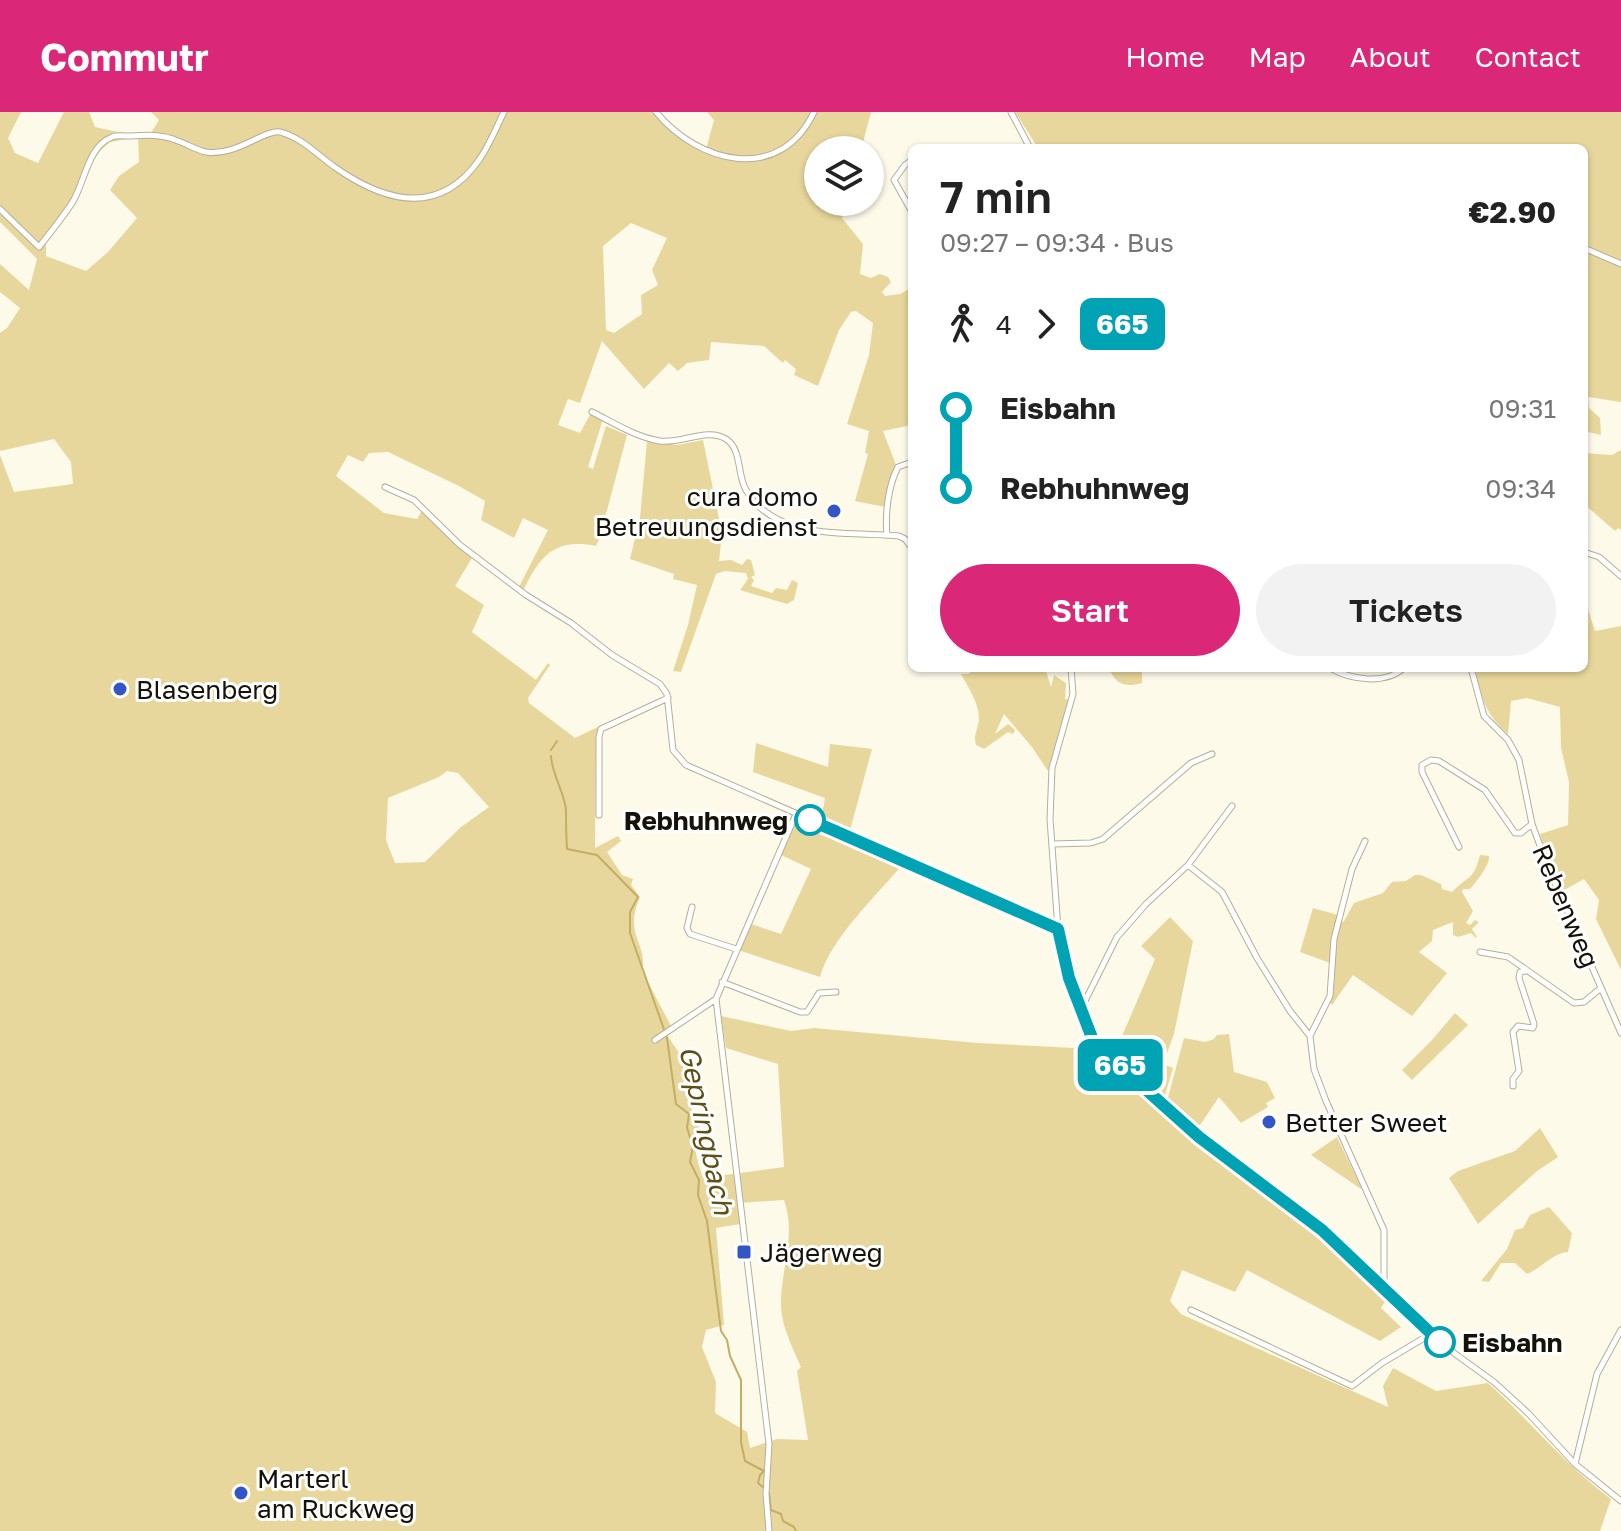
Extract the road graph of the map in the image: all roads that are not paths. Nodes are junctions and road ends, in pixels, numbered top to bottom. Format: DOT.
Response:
graph roads {
  1 [pos="504,112"];
  2 [pos="656,112"];
  3 [pos="814,112"];
  4 [pos="1011,112"];
  5 [pos="1028,144"];
  6 [pos="908,164"];
  7 [pos="908,205"];
  8 [pos="0,209"];
  9 [pos="1588,250"];
  10 [pos="1621,264"];
  11 [pos="592,412"];
  12 [pos="908,463"];
  13 [pos="385,487"];
  14 [pos="887,535"];
  15 [pos="908,544"];
  16 [pos="1588,553"];
  17 [pos="1621,576"];
  18 [pos="1072,672"];
  19 [pos="1340,672"];
  20 [pos="1399,672"];
  21 [pos="1472,672"];
  22 [pos="668,698"];
  23 [pos="1212,754"];
  24 [pos="1232,806"];
  25 [pos="796,814"];
  26 [pos="599,815"];
  27 [pos="1532,824"];
  28 [pos="1365,841"];
  29 [pos="1052,844"];
  30 [pos="1459,847"];
  31 [pos="1188,865"];
  32 [pos="692,907"];
  33 [pos="1058,929"];
  34 [pos="736,949"];
  35 [pos="1480,952"];
  36 [pos="1526,971"];
  37 [pos="722,982"];
  38 [pos="1601,988"];
  39 [pos="836,992"];
  40 [pos="716,999"];
  41 [pos="1081,1010"];
  42 [pos="1621,1033"];
  43 [pos="1310,1036"];
  44 [pos="658,1038"];
  45 [pos="1513,1086"];
  46 [pos="1384,1290"];
  47 [pos="1191,1310"];
  48 [pos="1621,1330"];
  49 [pos="1429,1335"];
  50 [pos="1575,1464"];
  51 [pos="1621,1501"];
  52 [pos="769,1531"];
  1 -- 8 [label="street"];
  2 -- 3 [label="street"];
  4 -- 5 [label="street"];
  6 -- 7 [label="street"];
  9 -- 10 [label="street"];
  11 -- 14 [label="street"];
  12 -- 14 [label="street"];
  13 -- 22 [label="street"];
  14 -- 15 [label="street"];
  16 -- 17 [label="street"];
  18 -- 29 [label="street"];
  19 -- 20 [label="street"];
  21 -- 27 [label="street, Rebenweg"];
  22 -- 25 [label="street"];
  22 -- 26 [label="street"];
  23 -- 29 [label="street"];
  24 -- 31 [label="street"];
  25 -- 33 [label="street"];
  25 -- 34 [label="street"];
  27 -- 30 [label="street, Rebenweg"];
  27 -- 38 [label="street, Rebenweg"];
  28 -- 43 [label="street"];
  29 -- 33 [label="street"];
  31 -- 41 [label="street"];
  31 -- 43 [label="street"];
  32 -- 34 [label="street"];
  33 -- 41 [label="street"];
  34 -- 37 [label="street"];
  35 -- 36 [label="street, Rebenweg"];
  36 -- 38 [label="street, Rebenweg"];
  36 -- 45 [label="street"];
  37 -- 39 [label="street"];
  37 -- 40 [label="street"];
  38 -- 42 [label="street, Rebenweg"];
  40 -- 44 [label="street"];
  40 -- 52 [label="street"];
  41 -- 46 [label="street"];
  43 -- 46 [label="street"];
  46 -- 49 [label="street"];
  47 -- 49 [label="street"];
  48 -- 50 [label="street"];
  49 -- 50 [label="street"];
  50 -- 51 [label="street"];
}
